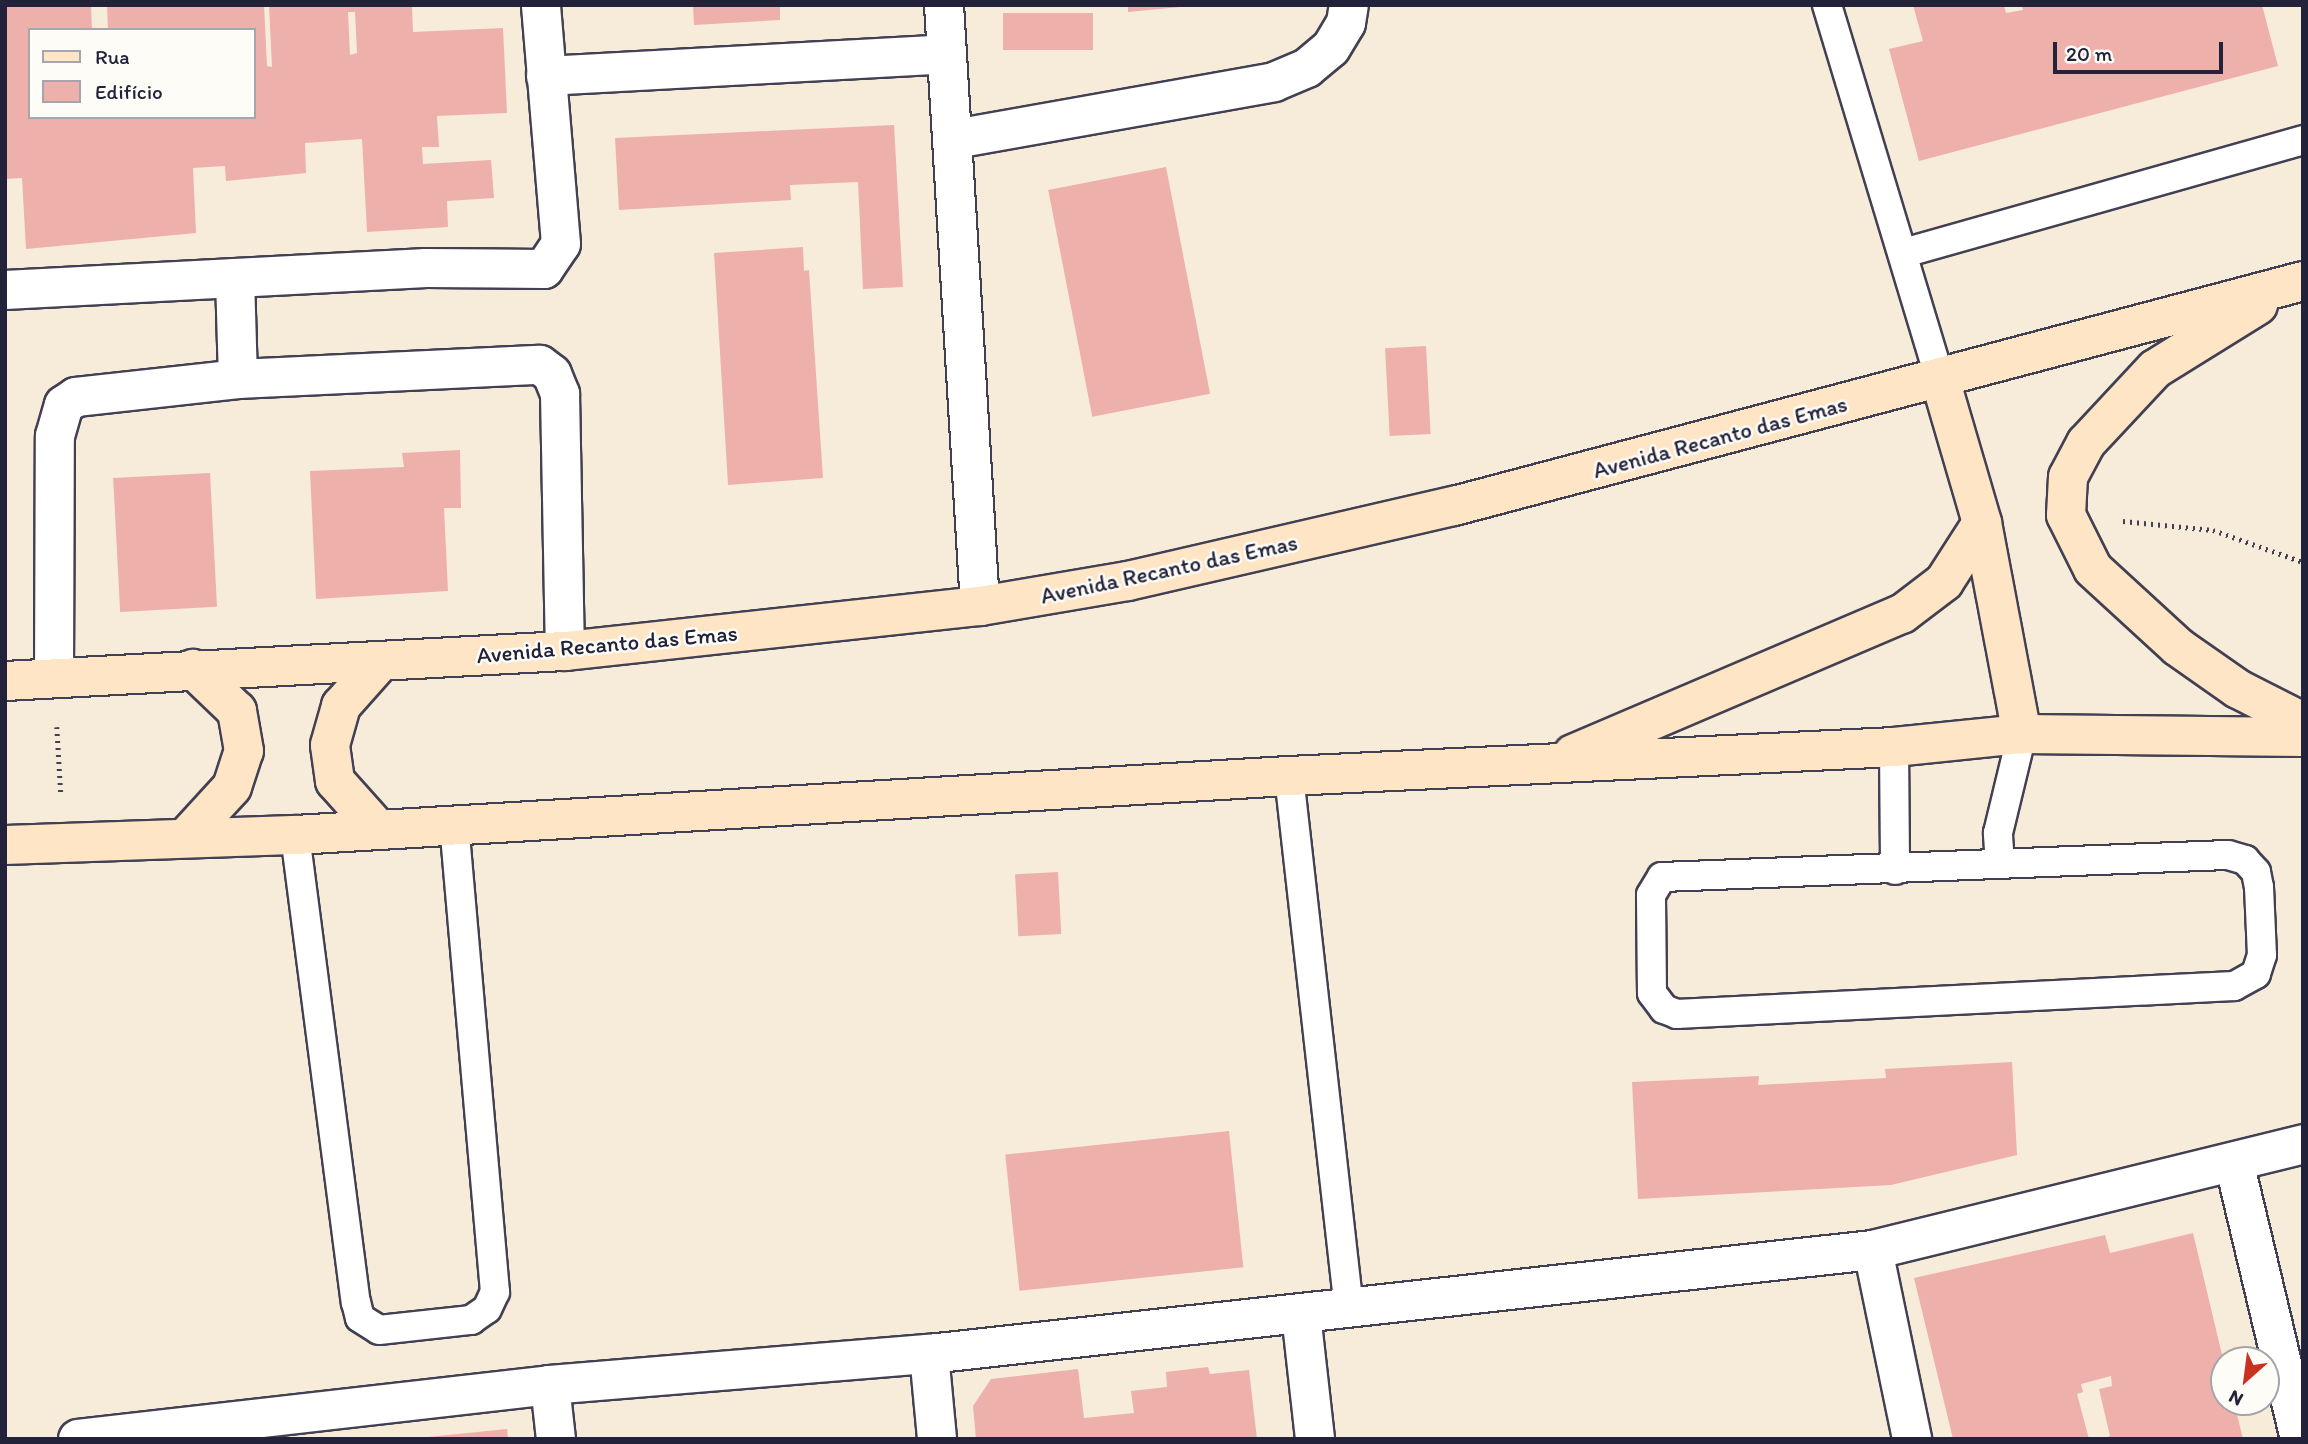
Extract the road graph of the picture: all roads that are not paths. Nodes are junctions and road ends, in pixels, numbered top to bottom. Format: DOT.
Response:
graph roads {
  1 [pos="541,5"];
  2 [pos="944,5"];
  3 [pos="1349,5"];
  4 [pos="1827,5"];
  5 [pos="946,54"];
  6 [pos="546,76"];
  7 [pos="955,139"];
  8 [pos="2303,140"];
  9 [pos="1904,253"];
  10 [pos="235,278"];
  11 [pos="2298,282"];
  12 [pos="5,290"];
  13 [pos="238,379"];
  14 [pos="1940,379"];
  15 [pos="1982,523"];
  16 [pos="981,606"];
  17 [pos="565,651"];
  18 [pos="379,663"];
  19 [pos="193,669"];
  20 [pos="54,678"];
  21 [pos="5,681"];
  22 [pos="2303,722"];
  23 [pos="2022,734"];
  24 [pos="2303,737"];
  25 [pos="1894,747"];
  26 [pos="1524,767"];
  27 [pos="1289,776"];
  28 [pos="454,825"];
  29 [pos="377,828"];
  30 [pos="188,835"];
  31 [pos="295,835"];
  32 [pos="5,845"];
  33 [pos="2000,864"];
  34 [pos="1895,870"];
  35 [pos="2303,1144"];
  36 [pos="2234,1162"];
  37 [pos="1873,1250"];
  38 [pos="1349,1309"];
  39 [pos="1301,1314"];
  40 [pos="929,1354"];
  41 [pos="550,1385"];
  42 [pos="163,1435"];
  43 [pos="78,1439"];
  44 [pos="556,1439"];
  45 [pos="937,1439"];
  46 [pos="1315,1439"];
  47 [pos="1912,1439"];
  48 [pos="2300,1439"];
  1 -- 6 [label="street"];
  2 -- 5 [label="street"];
  3 -- 7 [label="street"];
  4 -- 9 [label="lane"];
  5 -- 6 [label="street"];
  5 -- 7 [label="street"];
  6 -- 10 [label="street"];
  7 -- 16 [label="street"];
  8 -- 9 [label="lane"];
  9 -- 14 [label="lane"];
  10 -- 12 [label="street"];
  10 -- 13 [label="street"];
  11 -- 14 [label="main road, Avenida Recanto das Emas"];
  11 -- 22 [label="main road"];
  13 -- 17 [label="street"];
  13 -- 20 [label="street"];
  14 -- 15 [label="main road"];
  14 -- 16 [label="main road, Avenida Recanto das Emas"];
  15 -- 23 [label="main road"];
  15 -- 26 [label="main road"];
  16 -- 17 [label="main road, Avenida Recanto das Emas"];
  17 -- 18 [label="main road, Avenida Recanto das Emas"];
  18 -- 19 [label="main road, Avenida Recanto das Emas"];
  18 -- 29 [label="main road"];
  19 -- 20 [label="main road, Avenida Recanto das Emas"];
  19 -- 30 [label="main road"];
  20 -- 21 [label="main road, Avenida Recanto das Emas"];
  23 -- 24 [label="main road"];
  23 -- 25 [label="main road"];
  23 -- 33 [label="lane"];
  25 -- 26 [label="main road"];
  25 -- 34 [label="lane"];
  26 -- 27 [label="main road"];
  27 -- 28 [label="main road"];
  27 -- 38 [label="lane"];
  28 -- 29 [label="main road"];
  28 -- 31 [label="lane"];
  29 -- 31 [label="main road"];
  30 -- 31 [label="main road"];
  30 -- 32 [label="main road"];
  33 -- 34 [label="lane"];
  33 -- 34 [label="lane"];
  35 -- 36 [label="street"];
  36 -- 37 [label="street"];
  36 -- 48 [label="street"];
  37 -- 38 [label="street"];
  37 -- 47 [label="street"];
  38 -- 39 [label="street"];
  39 -- 40 [label="street"];
  39 -- 46 [label="street"];
  40 -- 41 [label="street"];
  40 -- 45 [label="street"];
  41 -- 42 [label="street"];
  41 -- 44 [label="street"];
  42 -- 43 [label="street"];
}
